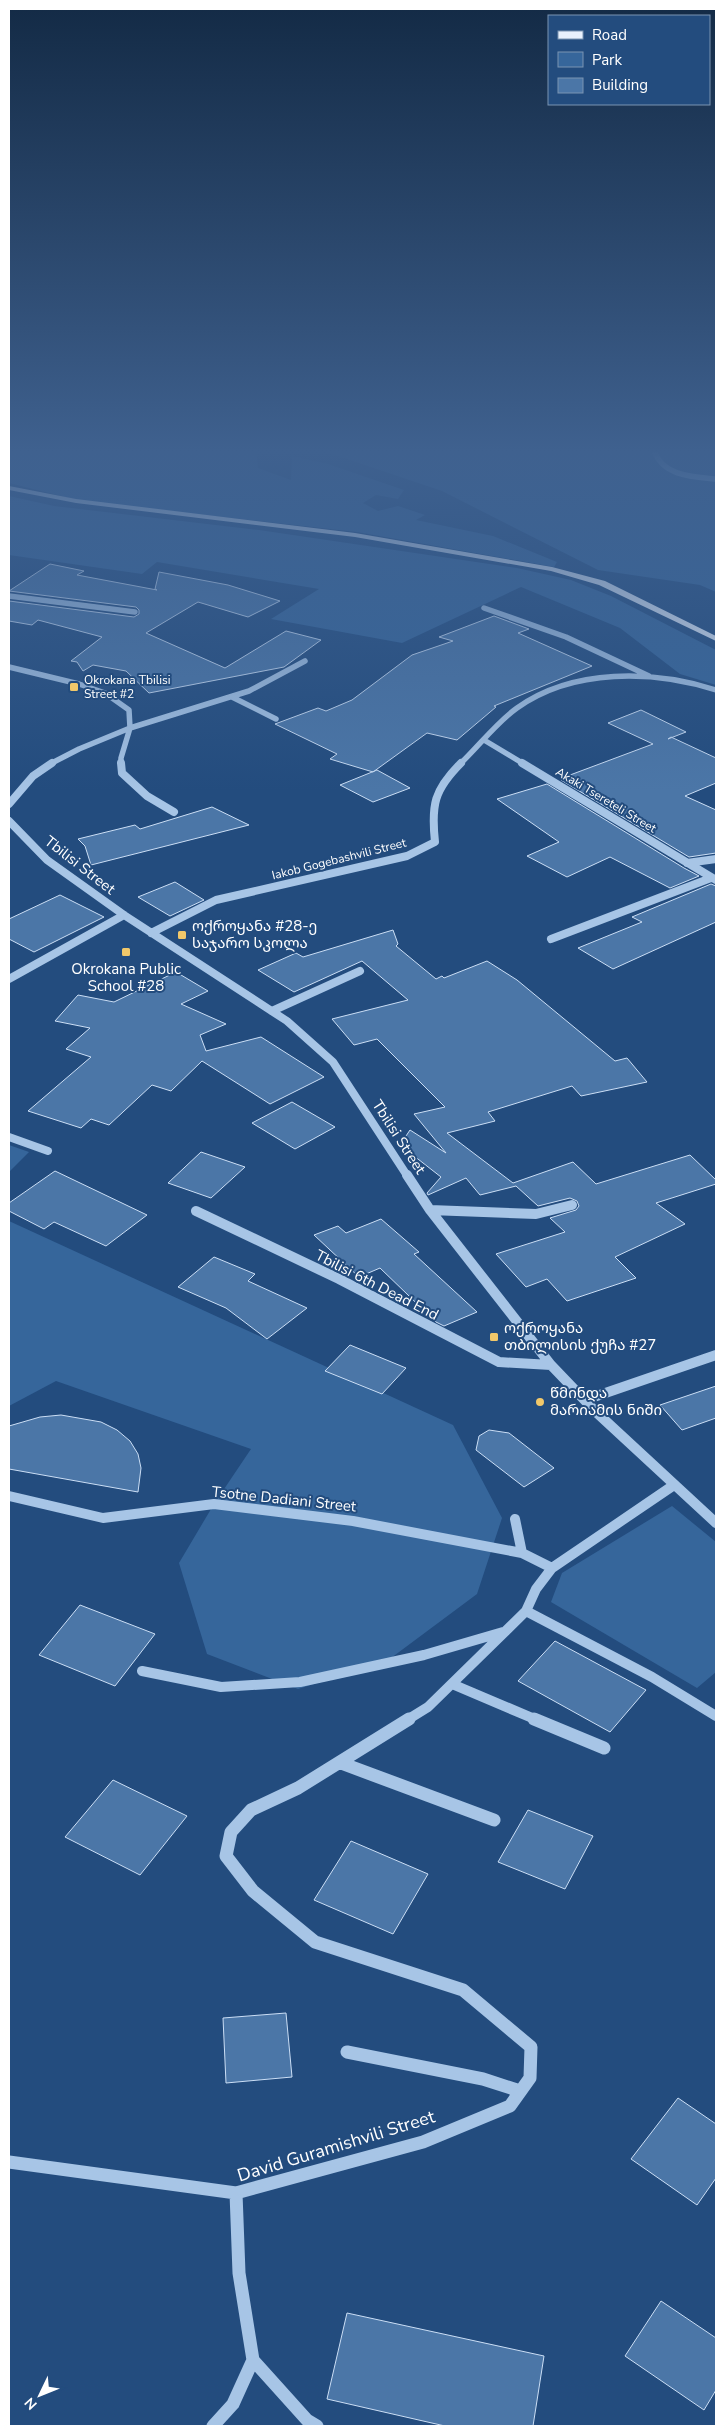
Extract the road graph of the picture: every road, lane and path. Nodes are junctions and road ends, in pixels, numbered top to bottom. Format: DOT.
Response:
graph roads {
  1 [pos="521,564"];
  2 [pos="9,596"];
  3 [pos="484,608"];
  4 [pos="135,612"];
  5 [pos="716,639"];
  6 [pos="305,661"];
  7 [pos="9,667"];
  8 [pos="656,679"];
  9 [pos="716,690"];
  10 [pos="232,697"];
  11 [pos="276,718"];
  12 [pos="130,728"];
  13 [pos="484,740"];
  14 [pos="9,804"];
  15 [pos="174,812"];
  16 [pos="9,821"];
  17 [pos="716,859"];
  18 [pos="687,863"];
  19 [pos="714,879"];
  20 [pos="124,915"];
  21 [pos="151,933"];
  22 [pos="551,939"];
  23 [pos="360,971"];
  24 [pos="9,979"];
  25 [pos="272,1012"];
  26 [pos="9,1136"];
  27 [pos="48,1151"];
  28 [pos="572,1206"];
  29 [pos="430,1210"];
  30 [pos="196,1211"];
  31 [pos="716,1355"];
  32 [pos="551,1365"];
  33 [pos="585,1400"];
  34 [pos="674,1485"];
  35 [pos="9,1496"];
  36 [pos="515,1519"];
  37 [pos="716,1524"];
  38 [pos="522,1553"];
  39 [pos="552,1568"];
  40 [pos="526,1611"];
  41 [pos="505,1631"];
  42 [pos="142,1671"];
  43 [pos="452,1684"];
  44 [pos="716,1716"];
  45 [pos="604,1748"];
  46 [pos="341,1763"];
  47 [pos="494,1820"];
  48 [pos="347,2052"];
  49 [pos="520,2091"];
  50 [pos="9,2162"];
  51 [pos="236,2193"];
  52 [pos="253,2360"];
  53 [pos="213,2426"];
  54 [pos="317,2426"];
  1 -- 5 [label="main road"];
  2 -- 4 [label="street"];
  3 -- 8 [label="street"];
  6 -- 10 [label="street"];
  7 -- 12 [label="street"];
  8 -- 9 [label="street, Iakob Gogebashvili Street"];
  8 -- 13 [label="street, Iakob Gogebashvili Street"];
  10 -- 11 [label="street"];
  10 -- 12 [label="street"];
  12 -- 14 [label="street"];
  12 -- 15 [label="street"];
  13 -- 18 [label="street, Akaki Tsereteli Street"];
  13 -- 21 [label="street, Iakob Gogebashvili Street"];
  16 -- 20 [label="street, Tbilisi Street"];
  17 -- 18 [label="street"];
  18 -- 19 [label="street, Akaki Tsereteli Street"];
  19 -- 22 [label="street"];
  20 -- 21 [label="street, Tbilisi Street"];
  20 -- 24 [label="street"];
  21 -- 25 [label="street, Tbilisi Street"];
  23 -- 25 [label="street"];
  25 -- 29 [label="street, Tbilisi Street"];
  26 -- 27 [label="street"];
  28 -- 29 [label="street"];
  29 -- 32 [label="street, Tbilisi Street"];
  30 -- 32 [label="street, Tbilisi 6th Dead End"];
  31 -- 33 [label="street"];
  32 -- 33 [label="street, Tbilisi Street"];
  33 -- 34 [label="street, Tbilisi Street"];
  34 -- 37 [label="street, Tbilisi Street"];
  34 -- 39 [label="street, David Guramishvili Street"];
  35 -- 38 [label="street, Tsotne Dadiani Street"];
  36 -- 38 [label="street"];
  38 -- 39 [label="street, Tsotne Dadiani Street"];
  39 -- 40 [label="street, David Guramishvili Street"];
  40 -- 41 [label="street, David Guramishvili Street"];
  40 -- 44 [label="street"];
  41 -- 42 [label="street"];
  41 -- 43 [label="street, David Guramishvili Street"];
  43 -- 45 [label="street"];
  43 -- 46 [label="street, David Guramishvili Street"];
  46 -- 47 [label="street"];
  46 -- 49 [label="street, David Guramishvili Street"];
  48 -- 49 [label="street"];
  49 -- 51 [label="street, David Guramishvili Street"];
  50 -- 51 [label="street"];
  51 -- 52 [label="street, David Guramishvili Street"];
  52 -- 53 [label="street"];
  52 -- 54 [label="street"];
}
